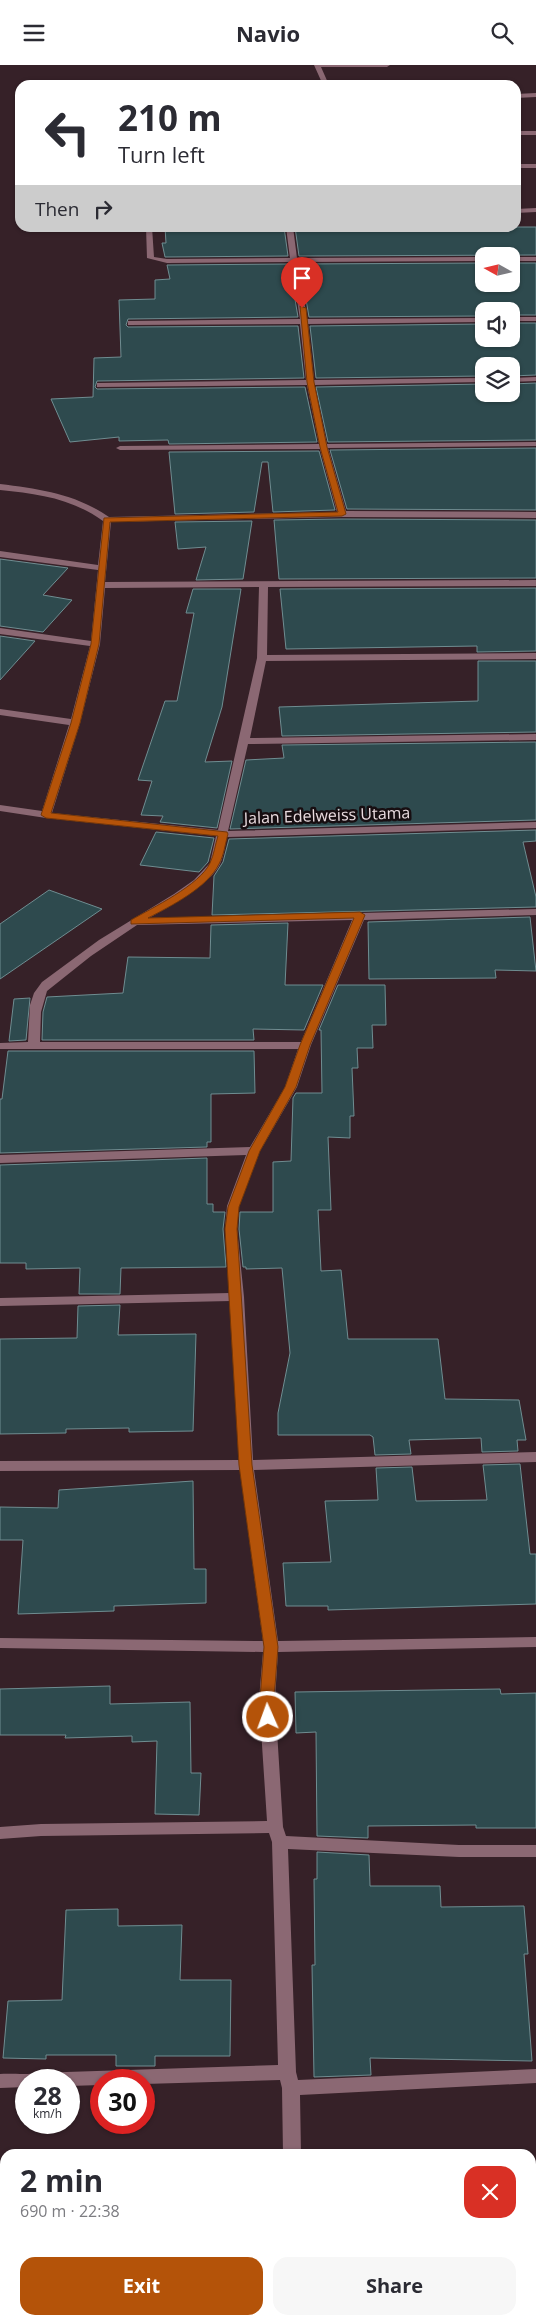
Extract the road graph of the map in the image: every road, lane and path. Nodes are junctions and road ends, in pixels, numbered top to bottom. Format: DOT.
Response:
graph roads {
  1 [pos="318,65"];
  2 [pos="387,65"];
  3 [pos="324,80"];
  4 [pos="536,95"];
  5 [pos="521,96"];
  6 [pos="521,133"];
  7 [pos="536,133"];
  8 [pos="521,166"];
  9 [pos="536,166"];
  10 [pos="521,211"];
  11 [pos="536,211"];
  12 [pos="149,232"];
  13 [pos="290,232"];
  14 [pos="475,259"];
  15 [pos="520,259"];
  16 [pos="536,259"];
  17 [pos="294,261"];
  18 [pos="520,319"];
  19 [pos="536,319"];
  20 [pos="475,320"];
  21 [pos="304,322"];
  22 [pos="131,323"];
  23 [pos="536,379"];
  24 [pos="475,380"];
  25 [pos="520,380"];
  26 [pos="310,382"];
  27 [pos="100,385"];
  28 [pos="536,444"];
  29 [pos="324,447"];
  30 [pos="120,448"];
  31 [pos="0,487"];
  32 [pos="342,514"];
  33 [pos="536,515"];
  34 [pos="107,520"];
  35 [pos="0,554"];
  36 [pos="103,568"];
  37 [pos="264,583"];
  38 [pos="536,583"];
  39 [pos="101,585"];
  40 [pos="0,631"];
  41 [pos="95,644"];
  42 [pos="536,656"];
  43 [pos="262,658"];
  44 [pos="0,712"];
  45 [pos="75,723"];
  46 [pos="536,737"];
  47 [pos="244,741"];
  48 [pos="0,807"];
  49 [pos="46,815"];
  50 [pos="536,825"];
  51 [pos="223,834"];
  52 [pos="536,913"];
  53 [pos="360,915"];
  54 [pos="135,922"];
  55 [pos="305,1045"];
  56 [pos="0,1046"];
  57 [pos="34,1046"];
  58 [pos="254,1151"];
  59 [pos="0,1159"];
  60 [pos="237,1297"];
  61 [pos="0,1301"];
  62 [pos="536,1457"];
  63 [pos="246,1465"];
  64 [pos="0,1466"];
  65 [pos="536,1642"];
  66 [pos="0,1643"];
  67 [pos="271,1647"];
  68 [pos="0,1833"];
  69 [pos="277,1834"];
  70 [pos="536,1851"];
  71 [pos="536,2076"];
  72 [pos="15,2080"];
  73 [pos="80,2080"];
  74 [pos="289,2080"];
  75 [pos="0,2081"];
  76 [pos="292,2149"];
  1 -- 2 [label="street"];
  1 -- 3 [label="street"];
  4 -- 5 [label="street"];
  6 -- 7 [label="street"];
  8 -- 9 [label="street"];
  10 -- 11 [label="street"];
  12 -- 17 [label="street"];
  13 -- 17 [label="street"];
  14 -- 17 [label="street"];
  15 -- 16 [label="street"];
  17 -- 21 [label="street"];
  18 -- 19 [label="street"];
  20 -- 21 [label="street"];
  21 -- 22 [label="street"];
  21 -- 26 [label="street"];
  23 -- 25 [label="street"];
  24 -- 26 [label="street"];
  26 -- 27 [label="street"];
  26 -- 29 [label="street"];
  28 -- 29 [label="street"];
  29 -- 30 [label="street"];
  29 -- 32 [label="street"];
  31 -- 34 [label="street"];
  32 -- 33 [label="street"];
  32 -- 34 [label="street"];
  34 -- 36 [label="street"];
  35 -- 36 [label="street"];
  36 -- 39 [label="street"];
  37 -- 38 [label="street"];
  37 -- 39 [label="street"];
  37 -- 43 [label="street"];
  39 -- 41 [label="street"];
  40 -- 41 [label="street"];
  41 -- 45 [label="street"];
  42 -- 43 [label="street"];
  43 -- 47 [label="street"];
  44 -- 45 [label="street"];
  45 -- 49 [label="street"];
  46 -- 47 [label="street"];
  47 -- 51 [label="street"];
  48 -- 49 [label="street, Jalan Edelweiss Utama"];
  49 -- 51 [label="street, Jalan Edelweiss Utama"];
  50 -- 51 [label="street, Jalan Edelweiss Utama"];
  51 -- 54 [label="street"];
  52 -- 53 [label="street"];
  53 -- 54 [label="street"];
  53 -- 55 [label="street"];
  54 -- 57 [label="street"];
  55 -- 57 [label="street"];
  55 -- 58 [label="street"];
  56 -- 57 [label="street"];
  58 -- 59 [label="street"];
  58 -- 60 [label="street"];
  60 -- 61 [label="street"];
  60 -- 63 [label="street"];
  62 -- 63 [label="street"];
  63 -- 64 [label="street"];
  63 -- 67 [label="street"];
  65 -- 67 [label="street"];
  66 -- 67 [label="street"];
  67 -- 69 [label="street"];
  68 -- 69 [label="street"];
  69 -- 70 [label="street"];
  69 -- 74 [label="street"];
  71 -- 74 [label="street"];
  72 -- 75 [label="street"];
  73 -- 74 [label="street"];
  74 -- 76 [label="street"];
}
